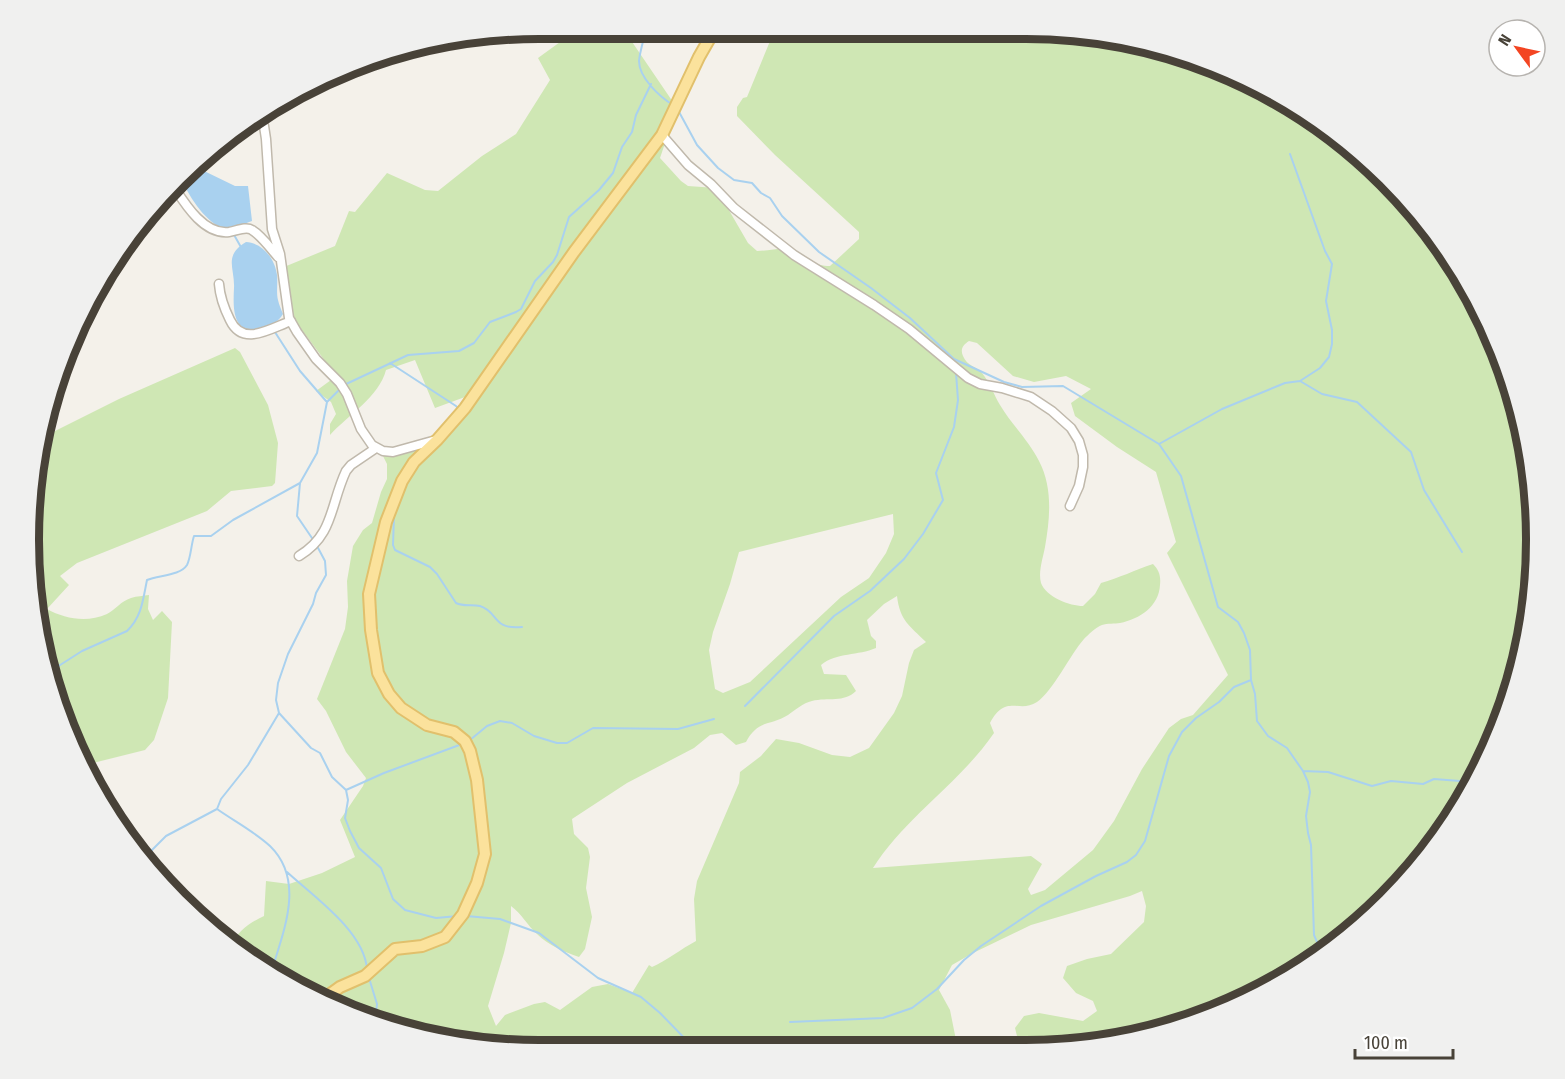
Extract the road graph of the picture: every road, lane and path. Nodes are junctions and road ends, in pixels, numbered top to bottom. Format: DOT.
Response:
graph roads {
  1 [pos="710,39"];
  2 [pos="262,122"];
  3 [pos="662,135"];
  4 [pos="178,194"];
  5 [pos="281,260"];
  6 [pos="219,285"];
  7 [pos="291,321"];
  8 [pos="436,440"];
  9 [pos="376,448"];
  10 [pos="1070,506"];
  11 [pos="298,556"];
  12 [pos="330,994"];
  1 -- 3 [label="main road"];
  2 -- 5 [label="street"];
  3 -- 8 [label="main road"];
  3 -- 10 [label="street"];
  4 -- 5 [label="street"];
  5 -- 7 [label="street"];
  6 -- 7 [label="street"];
  7 -- 9 [label="street"];
  8 -- 9 [label="street"];
  8 -- 12 [label="main road"];
  9 -- 11 [label="street"];
}
